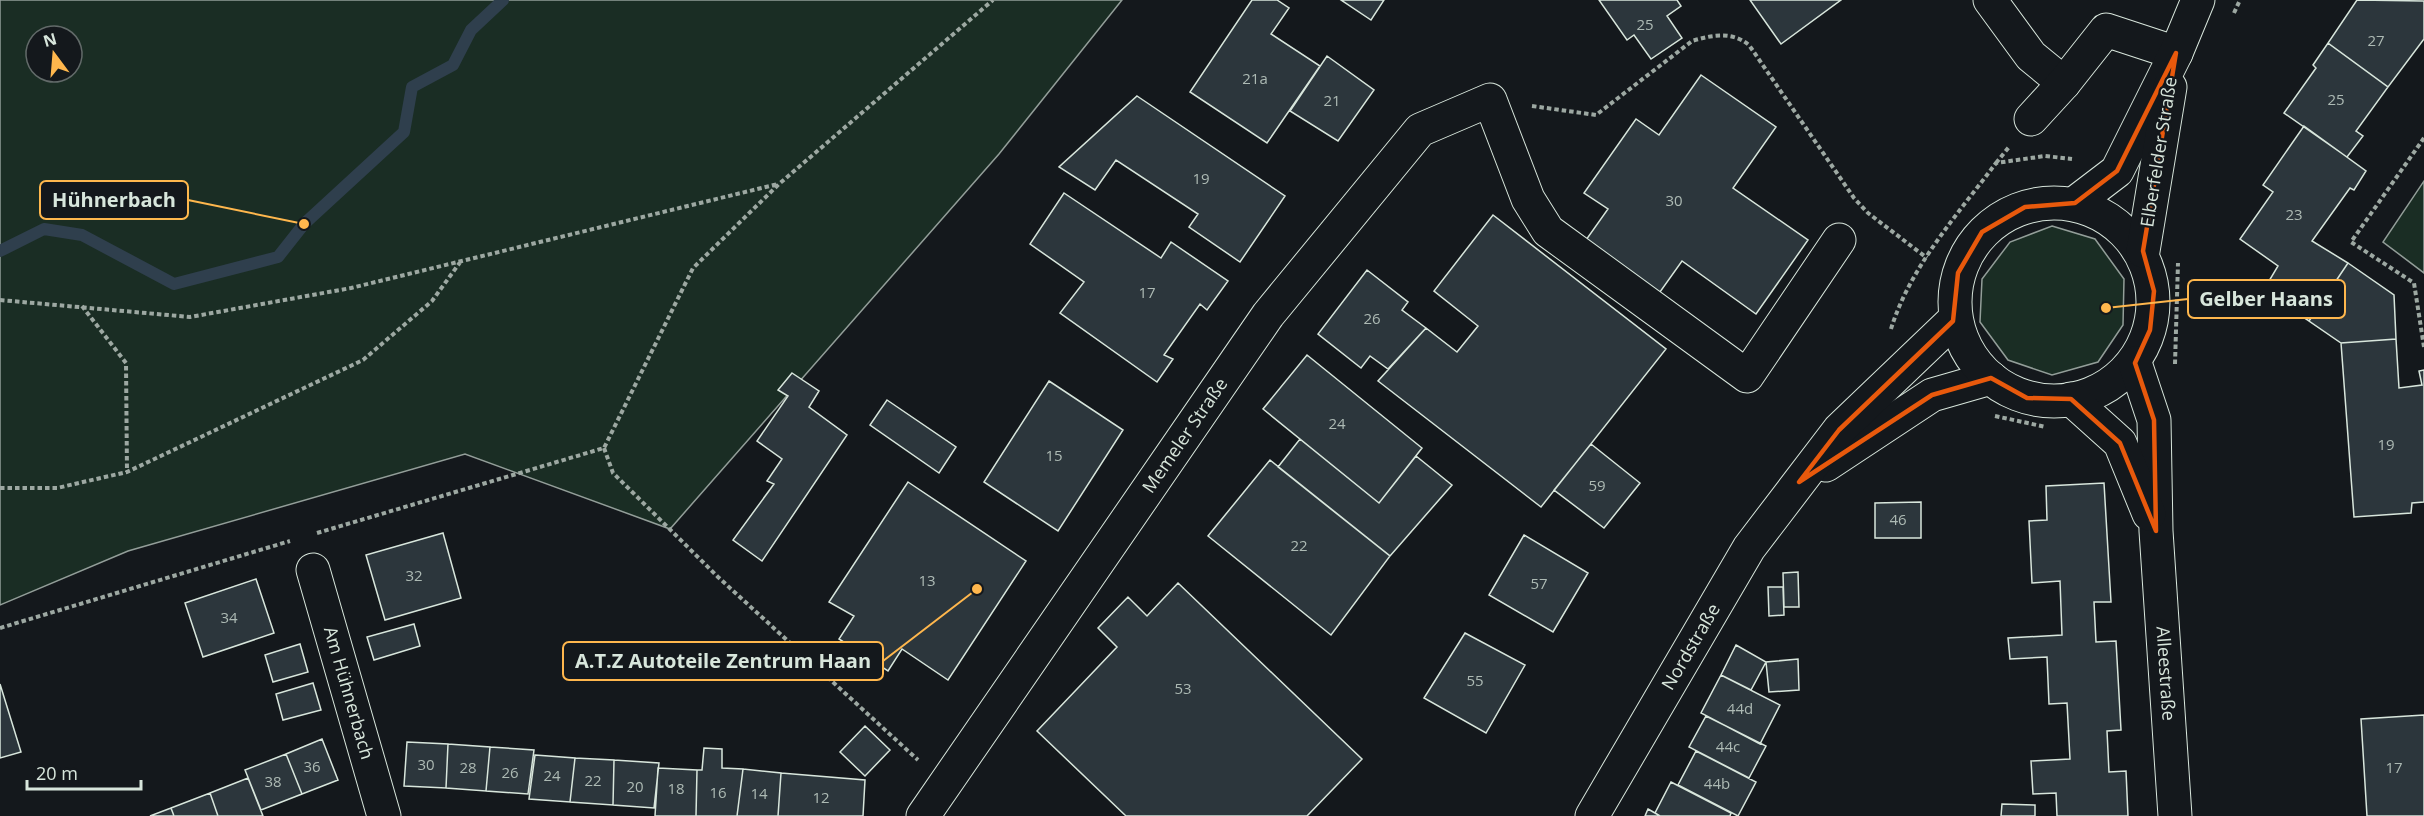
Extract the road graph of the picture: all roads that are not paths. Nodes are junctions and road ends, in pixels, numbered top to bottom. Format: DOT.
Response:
graph roads {
  1 [pos="1990,0"];
  2 [pos="2198,0"];
  3 [pos="2176,53"];
  4 [pos="2064,83"];
  5 [pos="2031,118"];
  6 [pos="2075,203"];
  7 [pos="1839,240"];
  8 [pos="2143,251"];
  9 [pos="1953,321"];
  10 [pos="2135,363"];
  11 [pos="1991,378"];
  12 [pos="2071,399"];
  13 [pos="1799,482"];
  14 [pos="2156,531"];
  15 [pos="313,570"];
  16 [pos="384,816"];
  17 [pos="923,816"];
  18 [pos="1592,816"];
  19 [pos="2175,816"];
  1 -- 4 [label="street"];
  2 -- 3 [label="street, Elberfelder Straße"];
  3 -- 4 [label="street"];
  3 -- 6 [label="street, Elberfelder Straße"];
  3 -- 8 [label="street, Elberfelder Straße"];
  4 -- 5 [label="street"];
  6 -- 8 [label="street"];
  6 -- 9 [label="street"];
  7 -- 17 [label="street, Memeler Straße"];
  8 -- 10 [label="street"];
  9 -- 11 [label="street"];
  9 -- 13 [label="street, Nordstraße"];
  10 -- 12 [label="street"];
  10 -- 14 [label="street, Alleestraße"];
  11 -- 12 [label="street"];
  11 -- 13 [label="street, Nordstraße"];
  12 -- 14 [label="street, Alleestraße"];
  13 -- 18 [label="street, Nordstraße"];
  14 -- 19 [label="street, Alleestraße"];
  15 -- 16 [label="street, Am Hühnerbach"];
}
